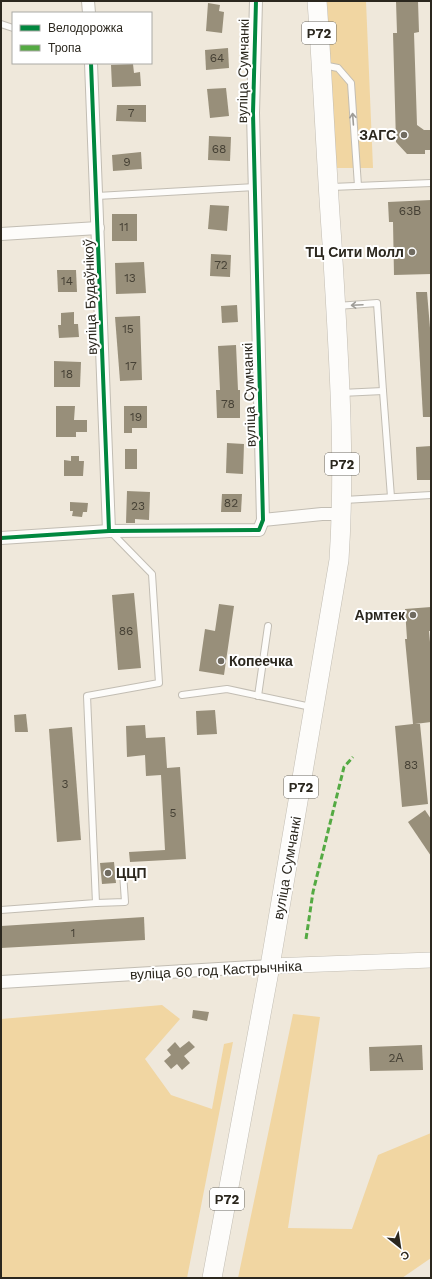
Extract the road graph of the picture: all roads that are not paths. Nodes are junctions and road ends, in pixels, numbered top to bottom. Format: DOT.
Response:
graph roads {
  1 [pos="88,1"];
  2 [pos="256,1"];
  3 [pos="317,1"];
  4 [pos="88,12"];
  5 [pos="1,24"];
  6 [pos="12,28"];
  7 [pos="91,64"];
  8 [pos="322,65"];
  9 [pos="431,183"];
  10 [pos="358,186"];
  11 [pos="255,187"];
  12 [pos="328,188"];
  13 [pos="97,196"];
  14 [pos="98,228"];
  15 [pos="1,234"];
  16 [pos="336,306"];
  17 [pos="383,391"];
  18 [pos="340,393"];
  19 [pos="431,496"];
  20 [pos="391,497"];
  21 [pos="342,507"];
  22 [pos="263,520"];
  23 [pos="109,531"];
  24 [pos="1,538"];
  25 [pos="268,626"];
  26 [pos="182,695"];
  27 [pos="258,696"];
  28 [pos="315,708"];
  29 [pos="123,873"];
  30 [pos="96,903"];
  31 [pos="1,910"];
  32 [pos="431,960"];
  33 [pos="270,966"];
  34 [pos="1,982"];
  35 [pos="212,1278"];
  1 -- 4 [label="street"];
  2 -- 11 [label="street, вуліца Сумчанкі"];
  3 -- 8 [label="main road, вуліца Сумчанкі / Р72"];
  5 -- 6 [label="lane"];
  7 -- 13 [label="street, вуліца Будаўнікоў"];
  10 -- 8 [label="lane, one-way"];
  8 -- 12 [label="main road, вуліца Сумчанкі / Р72"];
  9 -- 10 [label="lane"];
  10 -- 12 [label="lane"];
  11 -- 13 [label="lane"];
  11 -- 22 [label="street, вуліца Сумчанкі"];
  12 -- 16 [label="main road, вуліца Сумчанкі / Р72"];
  13 -- 14 [label="street, вуліца Будаўнікоў"];
  14 -- 15 [label="street"];
  14 -- 23 [label="street, вуліца Будаўнікоў"];
  17 -- 16 [label="lane, one-way"];
  16 -- 18 [label="main road, вуліца Сумчанкі / Р72"];
  17 -- 18 [label="lane"];
  17 -- 20 [label="lane"];
  18 -- 21 [label="main road, вуліца Сумчанкі / Р72"];
  19 -- 20 [label="lane"];
  20 -- 21 [label="lane"];
  21 -- 22 [label="street"];
  21 -- 28 [label="main road, вуліца Сумчанкі / Р72"];
  22 -- 23 [label="street"];
  23 -- 24 [label="street"];
  23 -- 30 [label="lane"];
  25 -- 27 [label="lane"];
  26 -- 27 [label="lane"];
  27 -- 28 [label="lane"];
  28 -- 33 [label="main road, вуліца Сумчанкі / Р72"];
  29 -- 30 [label="lane"];
  30 -- 31 [label="lane"];
  32 -- 33 [label="street, вуліца 60 год Кастрычніка"];
  33 -- 34 [label="street, вуліца 60 год Кастрычніка"];
  33 -- 35 [label="main road, вуліца Сумчанкі / Р72"];
}
